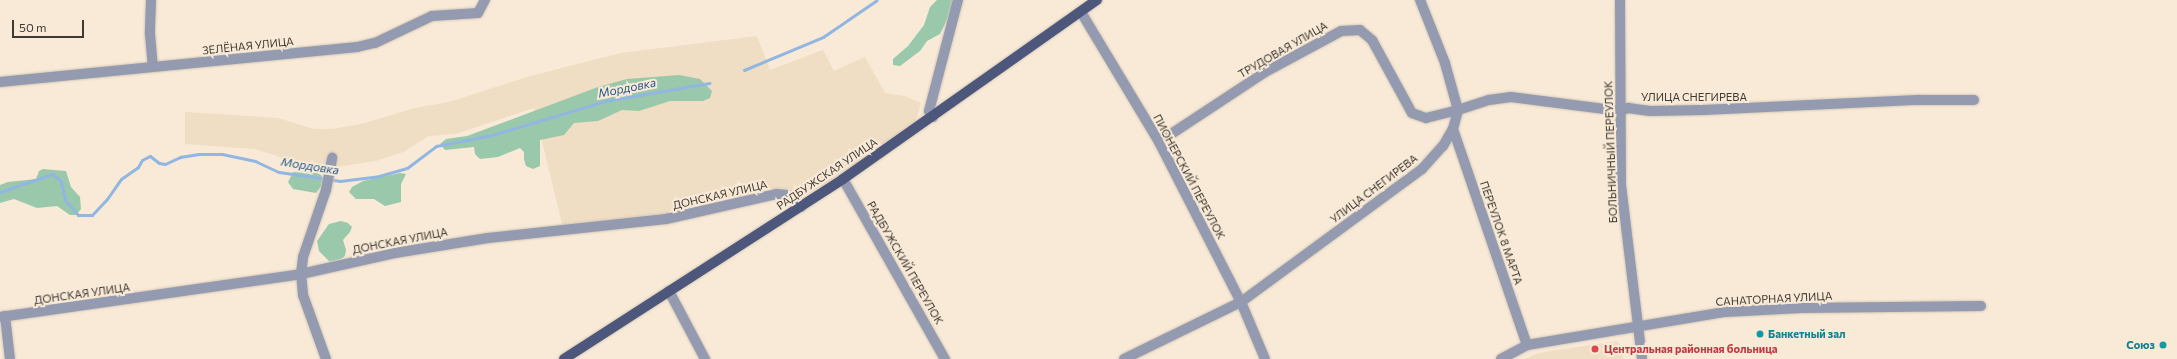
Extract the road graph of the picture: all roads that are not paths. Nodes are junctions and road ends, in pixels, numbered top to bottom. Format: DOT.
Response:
graph roads {
  1 [pos="151,0"];
  2 [pos="485,0"];
  3 [pos="958,0"];
  4 [pos="1097,0"];
  5 [pos="1420,0"];
  6 [pos="1620,0"];
  7 [pos="1081,12"];
  8 [pos="153,66"];
  9 [pos="0,82"];
  10 [pos="1974,100"];
  11 [pos="1458,110"];
  12 [pos="1620,111"];
  13 [pos="933,117"];
  14 [pos="1453,129"];
  15 [pos="1159,142"];
  16 [pos="332,158"];
  17 [pos="843,179"];
  18 [pos="801,207"];
  19 [pos="301,274"];
  20 [pos="669,291"];
  21 [pos="1241,302"];
  22 [pos="1982,306"];
  23 [pos="2,317"];
  24 [pos="1638,327"];
  25 [pos="1527,345"];
  26 [pos="10,359"];
  27 [pos="326,359"];
  28 [pos="564,359"];
  29 [pos="705,359"];
  30 [pos="945,359"];
  31 [pos="1124,359"];
  32 [pos="1265,359"];
  33 [pos="1501,359"];
  34 [pos="1642,359"];
  1 -- 8 [label="street"];
  2 -- 8 [label="street, ЗЕЛЁНАЯ УЛИЦА"];
  3 -- 13 [label="street"];
  4 -- 7 [label="main road, РАДБУЖСКАЯ УЛИЦА"];
  5 -- 11 [label="street"];
  6 -- 12 [label="street, БОЛЬНИЧНЫЙ ПЕРЕУЛОК"];
  7 -- 13 [label="main road, РАДБУЖСКАЯ УЛИЦА"];
  7 -- 15 [label="street, ПИОНЕРСКИЙ ПЕРЕУЛОК"];
  8 -- 9 [label="street, ЗЕЛЁНАЯ УЛИЦА"];
  10 -- 12 [label="street, УЛИЦА СНЕГИРЕВА"];
  11 -- 12 [label="street, УЛИЦА СНЕГИРЕВА"];
  11 -- 14 [label="street, УЛИЦА СНЕГИРЕВА"];
  11 -- 15 [label="street, ТРУДОВАЯ УЛИЦА"];
  12 -- 24 [label="street, БОЛЬНИЧНЫЙ ПЕРЕУЛОК"];
  13 -- 17 [label="main road, РАДБУЖСКАЯ УЛИЦА"];
  14 -- 21 [label="street, УЛИЦА СНЕГИРЕВА"];
  14 -- 25 [label="street, ПЕРЕУЛОК 8 МАРТА"];
  15 -- 21 [label="street, ПИОНЕРСКИЙ ПЕРЕУЛОК"];
  16 -- 19 [label="street"];
  17 -- 18 [label="main road, РАДБУЖСКАЯ УЛИЦА"];
  17 -- 30 [label="street, РАДБУЖСКИЙ ПЕРЕУЛОК"];
  18 -- 19 [label="street, ДОНСКАЯ УЛИЦА"];
  18 -- 20 [label="main road, РАДБУЖСКАЯ УЛИЦА"];
  19 -- 23 [label="street, ДОНСКАЯ УЛИЦА"];
  19 -- 27 [label="street"];
  20 -- 28 [label="main road, РАДБУЖСКАЯ УЛИЦА"];
  20 -- 29 [label="street"];
  21 -- 31 [label="street, УЛИЦА СНЕГИРЕВА"];
  21 -- 32 [label="street, ПИОНЕРСКИЙ ПЕРЕУЛОК"];
  22 -- 24 [label="street, САНАТОРНАЯ УЛИЦА"];
  23 -- 26 [label="street"];
  24 -- 25 [label="street, САНАТОРНАЯ УЛИЦА"];
  24 -- 34 [label="street, БОЛЬНИЧНЫЙ ПЕРЕУЛОК"];
  25 -- 33 [label="street, САНАТОРНАЯ УЛИЦА"];
}
